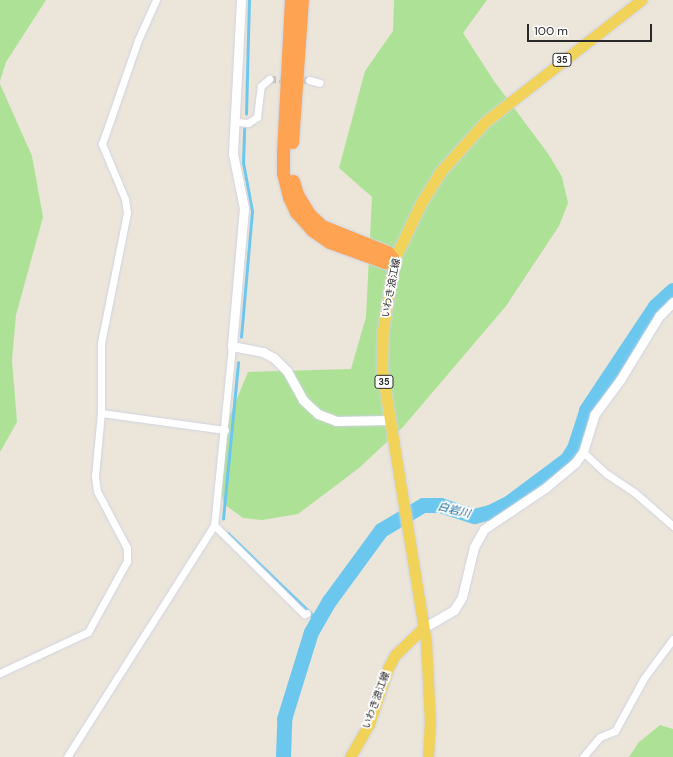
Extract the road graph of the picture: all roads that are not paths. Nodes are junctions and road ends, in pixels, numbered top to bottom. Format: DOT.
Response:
graph roads {
  1 [pos="156,0"];
  2 [pos="241,0"];
  3 [pos="291,0"];
  4 [pos="302,0"];
  5 [pos="641,0"];
  6 [pos="269,78"];
  7 [pos="308,80"];
  8 [pos="320,83"];
  9 [pos="236,122"];
  10 [pos="394,260"];
  11 [pos="673,302"];
  12 [pos="232,346"];
  13 [pos="101,413"];
  14 [pos="388,420"];
  15 [pos="225,430"];
  16 [pos="583,452"];
  17 [pos="214,525"];
  18 [pos="673,526"];
  19 [pos="307,613"];
  20 [pos="423,628"];
  21 [pos="673,639"];
  22 [pos="0,673"];
  23 [pos="67,757"];
  24 [pos="350,757"];
  25 [pos="428,757"];
  26 [pos="584,757"];
  1 -- 13 [label="street"];
  2 -- 9 [label="street"];
  3 -- 10 [label="highway"];
  4 -- 10 [label="highway"];
  5 -- 10 [label="main road, いわき浪江線 / 35"];
  6 -- 9 [label="street"];
  7 -- 8 [label="street"];
  9 -- 12 [label="street"];
  10 -- 14 [label="main road, いわき浪江線 / 35"];
  11 -- 16 [label="street"];
  12 -- 14 [label="street"];
  12 -- 15 [label="street"];
  13 -- 15 [label="street"];
  13 -- 22 [label="street"];
  14 -- 20 [label="main road, いわき浪江線 / 35"];
  15 -- 17 [label="street"];
  16 -- 18 [label="street"];
  16 -- 20 [label="street"];
  17 -- 19 [label="street"];
  17 -- 23 [label="street"];
  20 -- 24 [label="main road, いわき浪江線"];
  20 -- 25 [label="main road, いわき浪江線 / 35"];
  21 -- 26 [label="street"];
}
